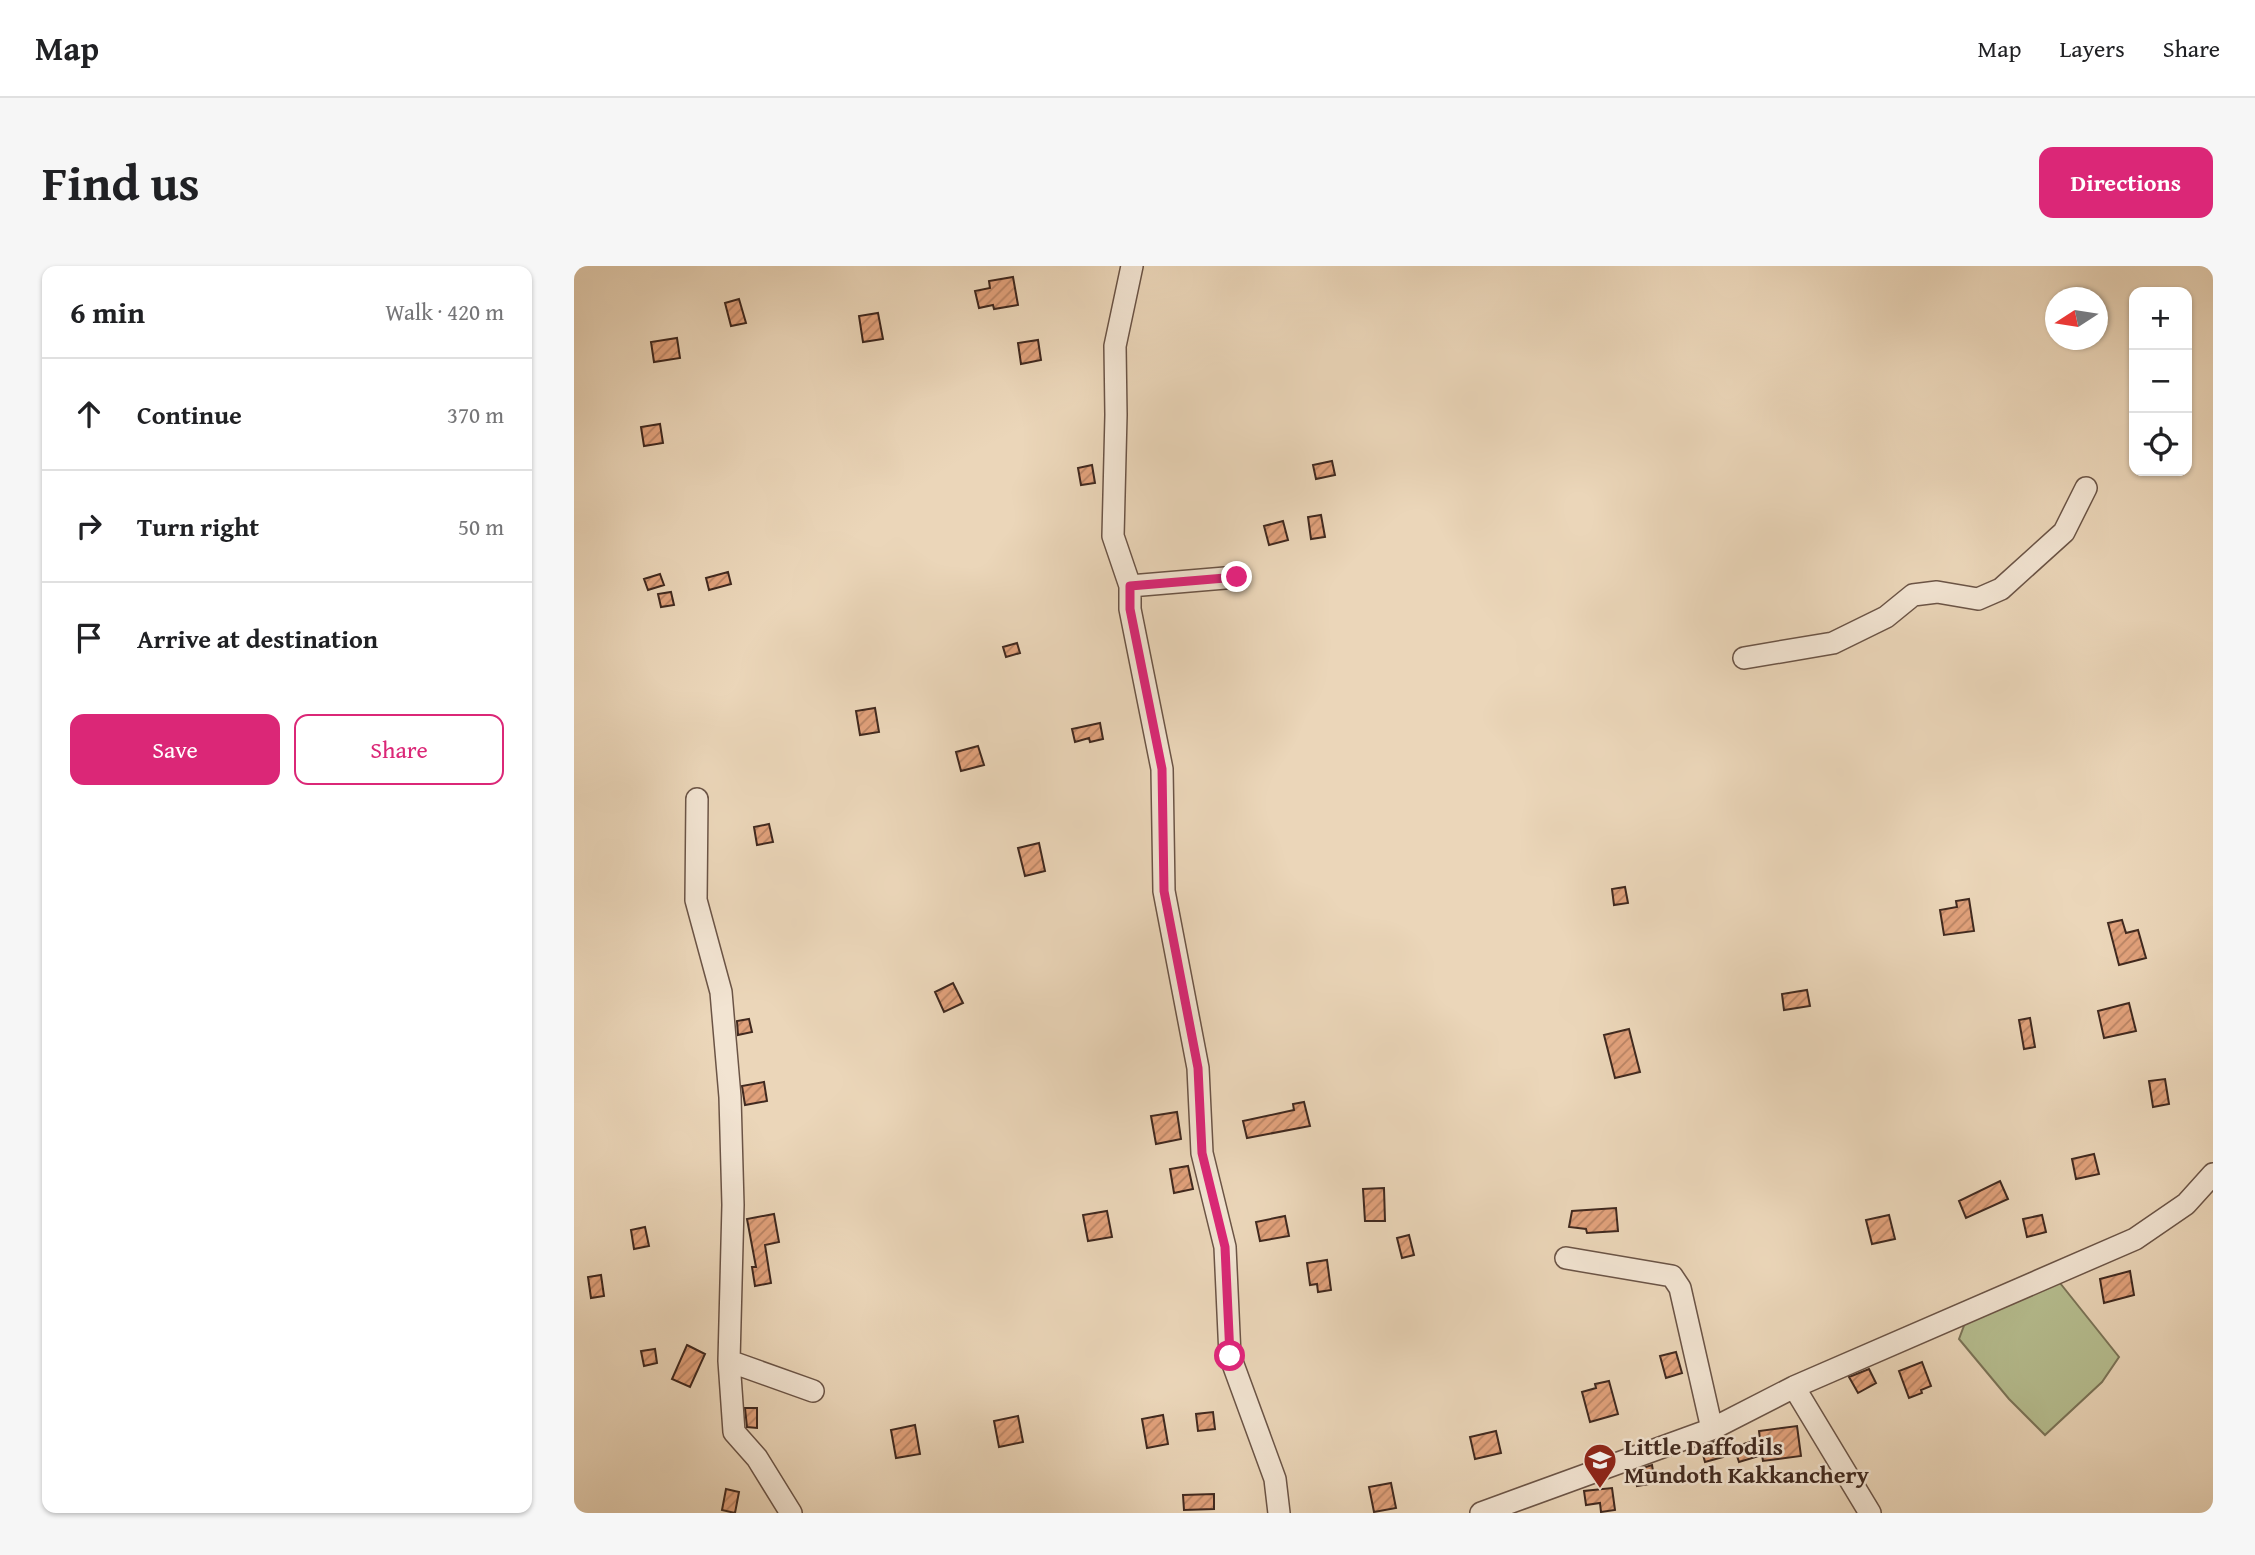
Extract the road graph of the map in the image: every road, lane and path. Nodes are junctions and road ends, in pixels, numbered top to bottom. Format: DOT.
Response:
graph roads {
  1 [pos="1132,266"];
  2 [pos="2086,488"];
  3 [pos="1237,577"];
  4 [pos="1130,586"];
  5 [pos="1744,657"];
  6 [pos="697,799"];
  7 [pos="2213,1174"];
  8 [pos="1566,1258"];
  9 [pos="729,1362"];
  10 [pos="1794,1387"];
  11 [pos="813,1391"];
  12 [pos="1712,1429"];
  13 [pos="791,1513"];
  14 [pos="1279,1513"];
  15 [pos="1481,1513"];
  16 [pos="1870,1513"];
  1 -- 4 [label="street"];
  2 -- 5 [label="street"];
  3 -- 4 [label="street"];
  4 -- 14 [label="street"];
  6 -- 9 [label="street"];
  7 -- 10 [label="street"];
  8 -- 12 [label="street"];
  9 -- 11 [label="street"];
  9 -- 13 [label="street"];
  10 -- 12 [label="street"];
  10 -- 16 [label="street"];
  12 -- 15 [label="street"];
}
